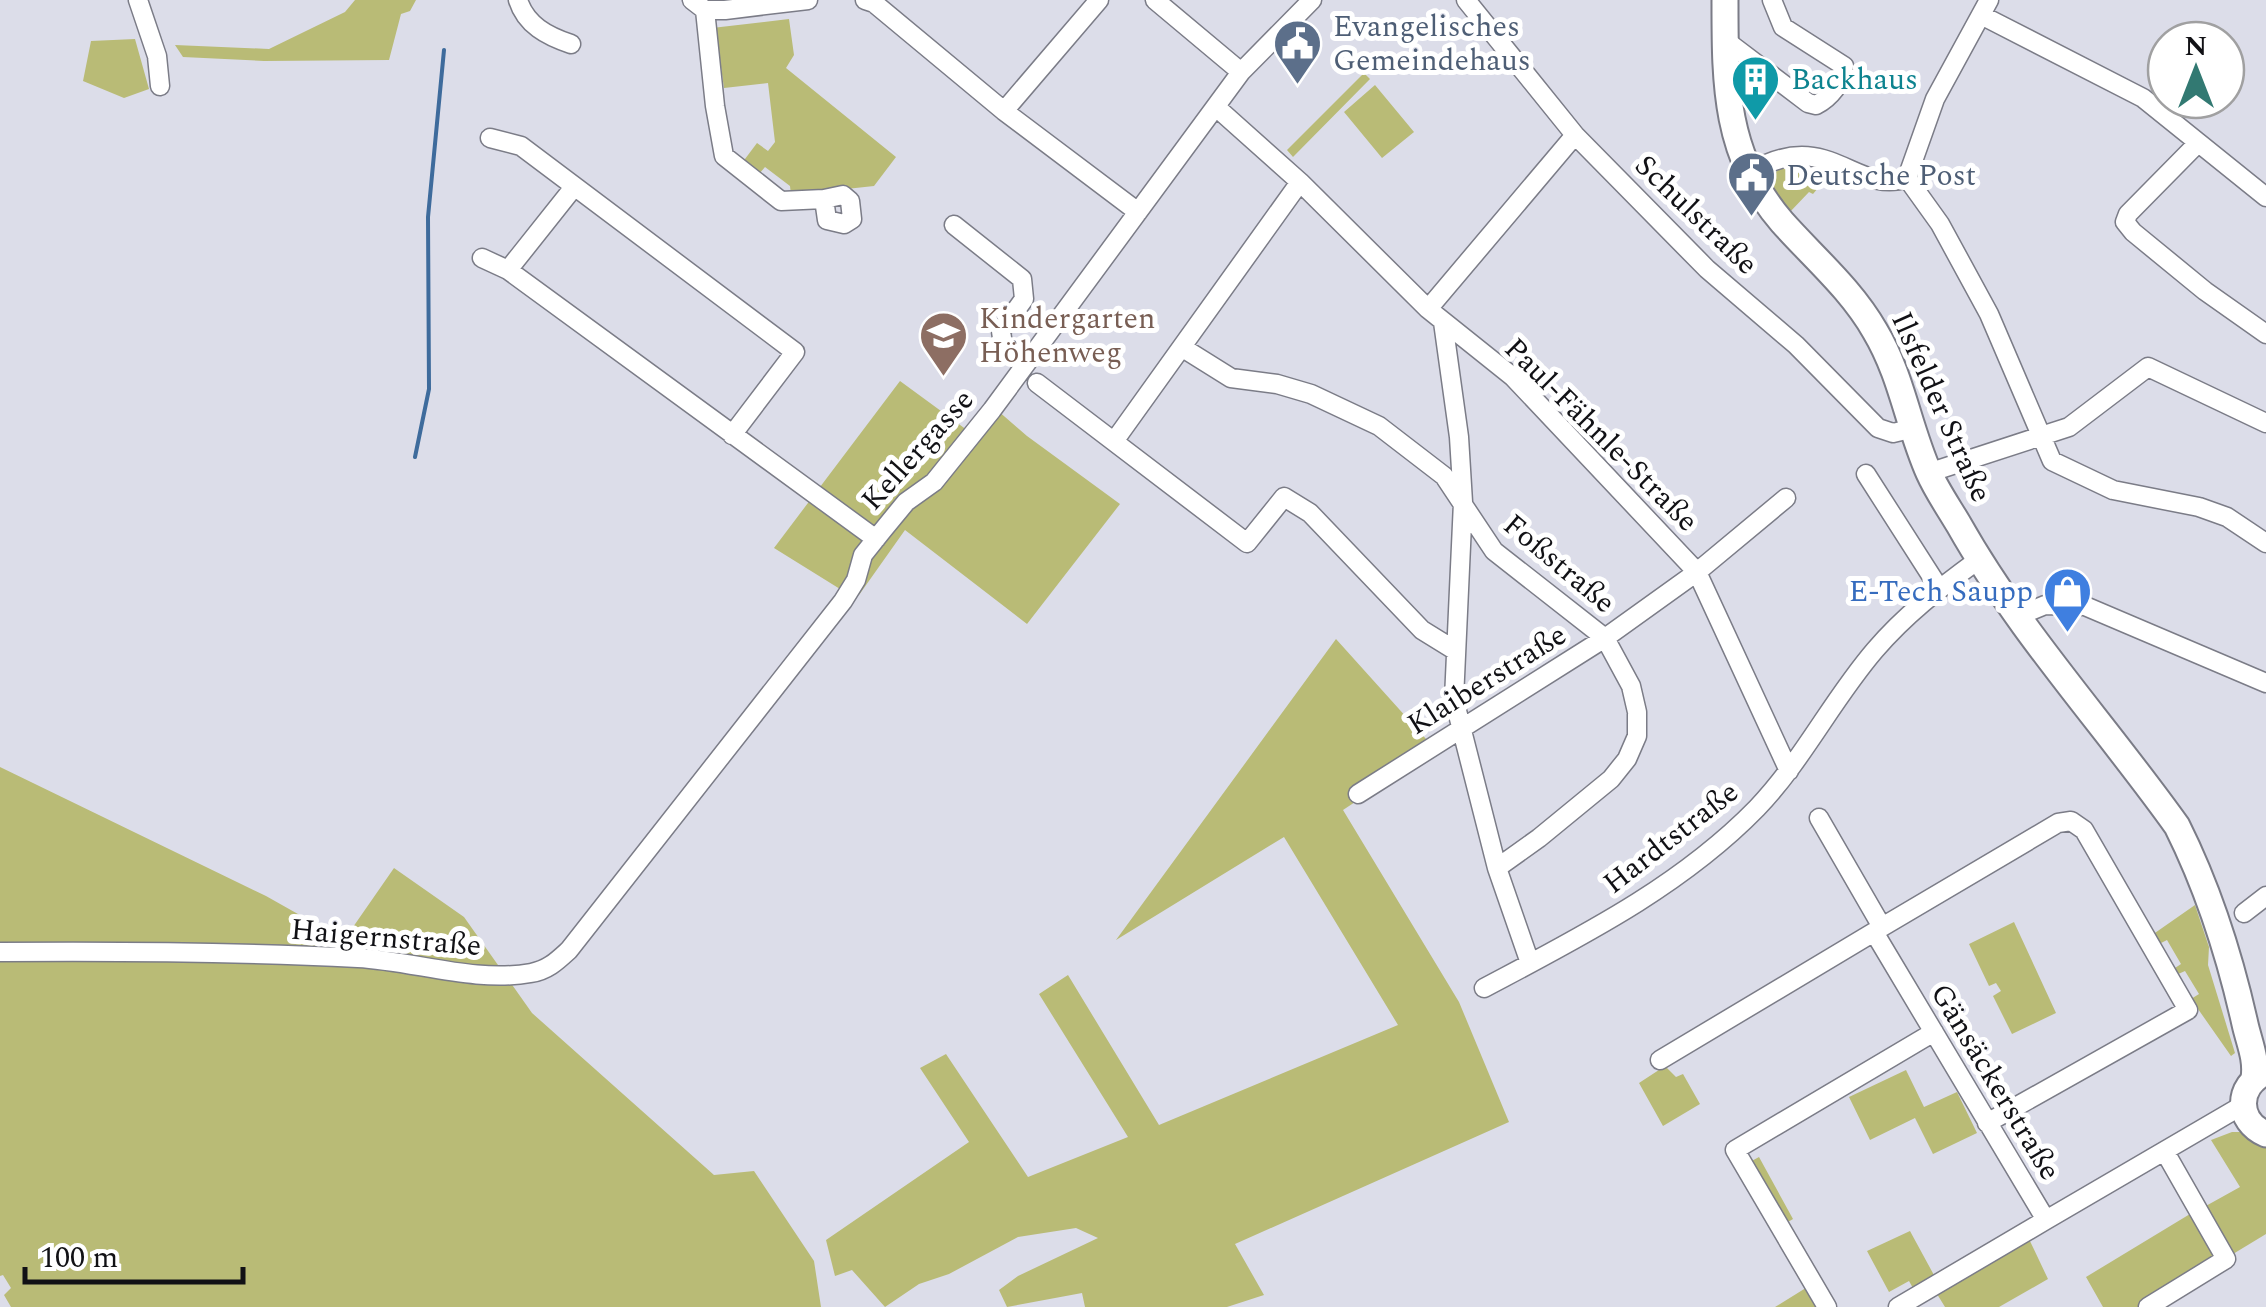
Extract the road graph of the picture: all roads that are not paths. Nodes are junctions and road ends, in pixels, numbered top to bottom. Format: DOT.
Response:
graph roads {
  1 [pos="138,0"];
  2 [pos="518,0"];
  3 [pos="808,0"];
  4 [pos="865,0"];
  5 [pos="1099,0"];
  6 [pos="1155,0"];
  7 [pos="1312,0"];
  8 [pos="1466,0"];
  9 [pos="1725,0"];
  10 [pos="1772,0"];
  11 [pos="698,5"];
  12 [pos="1985,8"];
  13 [pos="1725,40"];
  14 [pos="571,44"];
  15 [pos="1241,72"];
  16 [pos="160,86"];
  17 [pos="1216,107"];
  18 [pos="1004,111"];
  19 [pos="1576,135"];
  20 [pos="490,138"];
  21 [pos="2198,143"];
  22 [pos="1750,172"];
  23 [pos="1907,178"];
  24 [pos="1300,182"];
  25 [pos="574,187"];
  26 [pos="2266,196"];
  27 [pos="824,199"];
  28 [pos="1138,212"];
  29 [pos="954,225"];
  30 [pos="482,258"];
  31 [pos="508,270"];
  32 [pos="1428,309"];
  33 [pos="1443,322"];
  34 [pos="2266,334"];
  35 [pos="1183,348"];
  36 [pos="1026,361"];
  37 [pos="1038,383"];
  38 [pos="2266,422"];
  39 [pos="1914,428"];
  40 [pos="732,434"];
  41 [pos="2040,438"];
  42 [pos="1115,440"];
  43 [pos="1928,472"];
  44 [pos="1866,474"];
  45 [pos="1786,498"];
  46 [pos="1463,502"];
  47 [pos="876,540"];
  48 [pos="2266,543"];
  49 [pos="1978,560"];
  50 [pos="1697,572"];
  51 [pos="1939,588"];
  52 [pos="2016,617"];
  53 [pos="1605,638"];
  54 [pos="1456,651"];
  55 [pos="2266,682"];
  56 [pos="1461,729"];
  57 [pos="1790,771"];
  58 [pos="1358,794"];
  59 [pos="688,802"];
  60 [pos="1818,818"];
  61 [pos="1496,868"];
  62 [pos="2266,896"];
  63 [pos="2244,913"];
  64 [pos="1878,930"];
  65 [pos="0,952"];
  66 [pos="1530,963"];
  67 [pos="2236,984"];
  68 [pos="1484,988"];
  69 [pos="1934,1032"];
  70 [pos="2266,1047"];
  71 [pos="1660,1060"];
  72 [pos="2260,1075"];
  73 [pos="2253,1121"];
  74 [pos="1988,1123"];
  75 [pos="2165,1152"];
  76 [pos="2046,1220"];
  77 [pos="1826,1307"];
  78 [pos="1898,1307"];
  79 [pos="2148,1307"];
  1 -- 16 [label="street"];
  2 -- 14 [label="street"];
  3 -- 11 [label="street"];
  4 -- 18 [label="street"];
  5 -- 18 [label="street"];
  6 -- 15 [label="street"];
  7 -- 15 [label="street, Kellergasse"];
  8 -- 19 [label="street, Schulstraße"];
  9 -- 13 [label="main road, Ilsfelder Straße"];
  10 -- 13 [label="street"];
  11 -- 27 [label="street"];
  12 -- 21 [label="street"];
  12 -- 23 [label="street"];
  13 -- 22 [label="main road, Ilsfelder Straße"];
  15 -- 17 [label="street, Kellergasse"];
  17 -- 24 [label="street, Paul-Fähnle-Straße"];
  17 -- 28 [label="street, Kellergasse"];
  18 -- 28 [label="street"];
  19 -- 32 [label="street"];
  19 -- 39 [label="street, Schulstraße"];
  20 -- 25 [label="street"];
  21 -- 26 [label="street"];
  21 -- 34 [label="street"];
  22 -- 23 [label="street"];
  22 -- 39 [label="main road, Ilsfelder Straße"];
  23 -- 41 [label="street"];
  24 -- 32 [label="street, Paul-Fähnle-Straße"];
  24 -- 35 [label="street"];
  25 -- 31 [label="street"];
  25 -- 40 [label="street"];
  28 -- 36 [label="street, Kellergasse"];
  29 -- 36 [label="street"];
  30 -- 31 [label="street"];
  31 -- 40 [label="street"];
  32 -- 33 [label="street, Paul-Fähnle-Straße"];
  33 -- 46 [label="street"];
  33 -- 50 [label="street, Paul-Fähnle-Straße"];
  35 -- 42 [label="street"];
  35 -- 46 [label="street, Foßstraße"];
  36 -- 47 [label="street, Kellergasse"];
  37 -- 42 [label="street"];
  38 -- 41 [label="street"];
  39 -- 43 [label="main road, Ilsfelder Straße"];
  40 -- 47 [label="street"];
  41 -- 43 [label="street"];
  41 -- 48 [label="street"];
  42 -- 54 [label="street"];
  43 -- 49 [label="main road, Ilsfelder Straße"];
  44 -- 51 [label="street"];
  45 -- 50 [label="street, Klaiberstraße"];
  46 -- 53 [label="street, Foßstraße"];
  46 -- 54 [label="street"];
  47 -- 59 [label="street, Kellergasse"];
  49 -- 51 [label="street, Hardtstraße"];
  49 -- 52 [label="main road, Ilsfelder Straße"];
  50 -- 53 [label="street, Klaiberstraße"];
  50 -- 57 [label="street, Paul-Fähnle-Straße"];
  51 -- 57 [label="street, Hardtstraße"];
  52 -- 55 [label="street"];
  52 -- 67 [label="main road, Ilsfelder Straße"];
  53 -- 56 [label="street, Klaiberstraße"];
  53 -- 61 [label="street, Foßstraße"];
  54 -- 56 [label="street"];
  56 -- 58 [label="street, Klaiberstraße"];
  56 -- 61 [label="street"];
  57 -- 66 [label="street, Hardtstraße"];
  59 -- 65 [label="street, Haigernstraße"];
  60 -- 64 [label="street, Gänsäckerstraße"];
  61 -- 66 [label="street"];
  62 -- 63 [label="street"];
  64 -- 69 [label="street, Gänsäckerstraße"];
  64 -- 71 [label="street"];
  64 -- 74 [label="street"];
  66 -- 68 [label="street, Hardtstraße"];
  67 -- 70 [label="main road, Ilsfelder Straße"];
  67 -- 72 [label="main road, Ilsfelder Straße"];
  69 -- 74 [label="street, Gänsäckerstraße"];
  69 -- 77 [label="street"];
  72 -- 73 [label="main road, Ilsfelder Straße"];
  73 -- 75 [label="street, Gänsäckerstraße"];
  74 -- 76 [label="street, Gänsäckerstraße"];
  75 -- 76 [label="street, Gänsäckerstraße"];
  75 -- 79 [label="street"];
  76 -- 78 [label="street"];
}
